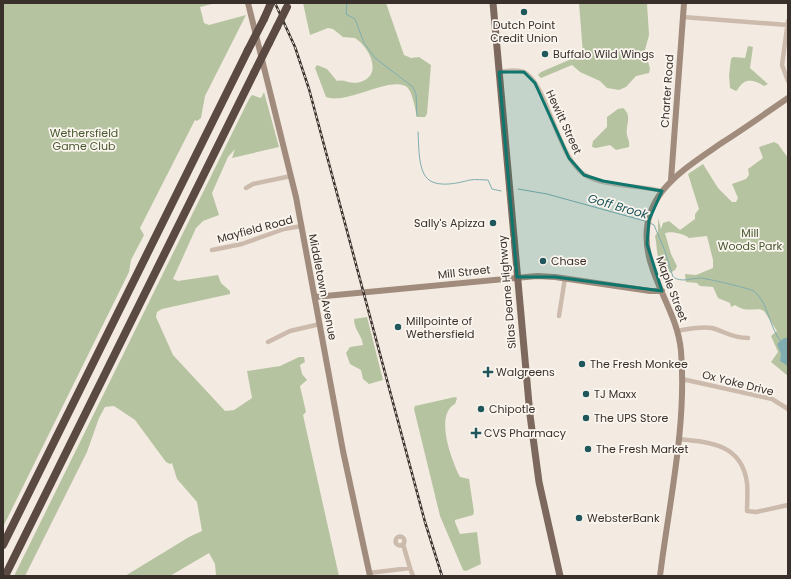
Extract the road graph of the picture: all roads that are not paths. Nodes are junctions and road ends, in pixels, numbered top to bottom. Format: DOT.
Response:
graph roads {
  1 [pos="248,3"];
  2 [pos="494,3"];
  3 [pos="684,3"];
  4 [pos="288,5"];
  5 [pos="270,7"];
  6 [pos="683,17"];
  7 [pos="788,24"];
  8 [pos="500,72"];
  9 [pos="788,81"];
  10 [pos="788,98"];
  11 [pos="291,176"];
  12 [pos="670,180"];
  13 [pos="246,188"];
  14 [pos="662,190"];
  15 [pos="302,226"];
  16 [pos="212,250"];
  17 [pos="517,277"];
  18 [pos="565,278"];
  19 [pos="662,291"];
  20 [pos="316,297"];
  21 [pos="559,316"];
  22 [pos="320,324"];
  23 [pos="677,331"];
  24 [pos="748,338"];
  25 [pos="268,342"];
  26 [pos="682,379"];
  27 [pos="788,409"];
  28 [pos="678,439"];
  29 [pos="788,505"];
  30 [pos="403,544"];
  31 [pos="3,545"];
  32 [pos="410,568"];
  33 [pos="369,574"];
  34 [pos="5,576"];
  35 [pos="413,576"];
  36 [pos="560,576"];
  37 [pos="660,576"];
  1 -- 11 [label="street, Middletown Avenue"];
  2 -- 8 [label="main road, Silas Deane Highway"];
  3 -- 6 [label="street, Charter Road"];
  4 -- 34 [label="highway, bridge"];
  5 -- 31 [label="highway, bridge"];
  6 -- 7 [label="street"];
  6 -- 12 [label="street, Charter Road"];
  7 -- 9 [label="street"];
  8 -- 14 [label="street, Hewitt Street"];
  8 -- 17 [label="main road, Silas Deane Highway"];
  10 -- 12 [label="street, Maple Street"];
  11 -- 13 [label="street"];
  11 -- 15 [label="street, Middletown Avenue"];
  12 -- 14 [label="street, Maple Street"];
  14 -- 19 [label="street, Maple Street"];
  15 -- 16 [label="street, Mayfield Road"];
  15 -- 20 [label="street, Middletown Avenue"];
  17 -- 18 [label="street, Mill Street"];
  17 -- 20 [label="street, Mill Street"];
  17 -- 36 [label="main road, Silas Deane Highway"];
  18 -- 19 [label="street, Mill Street"];
  18 -- 21 [label="street"];
  19 -- 23 [label="street, Maple Street"];
  20 -- 22 [label="street, Middletown Avenue"];
  22 -- 25 [label="street"];
  22 -- 33 [label="street, Middletown Avenue"];
  23 -- 24 [label="street"];
  23 -- 26 [label="street, Maple Street"];
  26 -- 27 [label="street, Ox Yoke Drive"];
  26 -- 28 [label="street, Maple Street"];
  28 -- 29 [label="street"];
  28 -- 37 [label="street, Maple Street"];
  30 -- 32 [label="street"];
  32 -- 33 [label="street"];
  32 -- 35 [label="street"];
}
